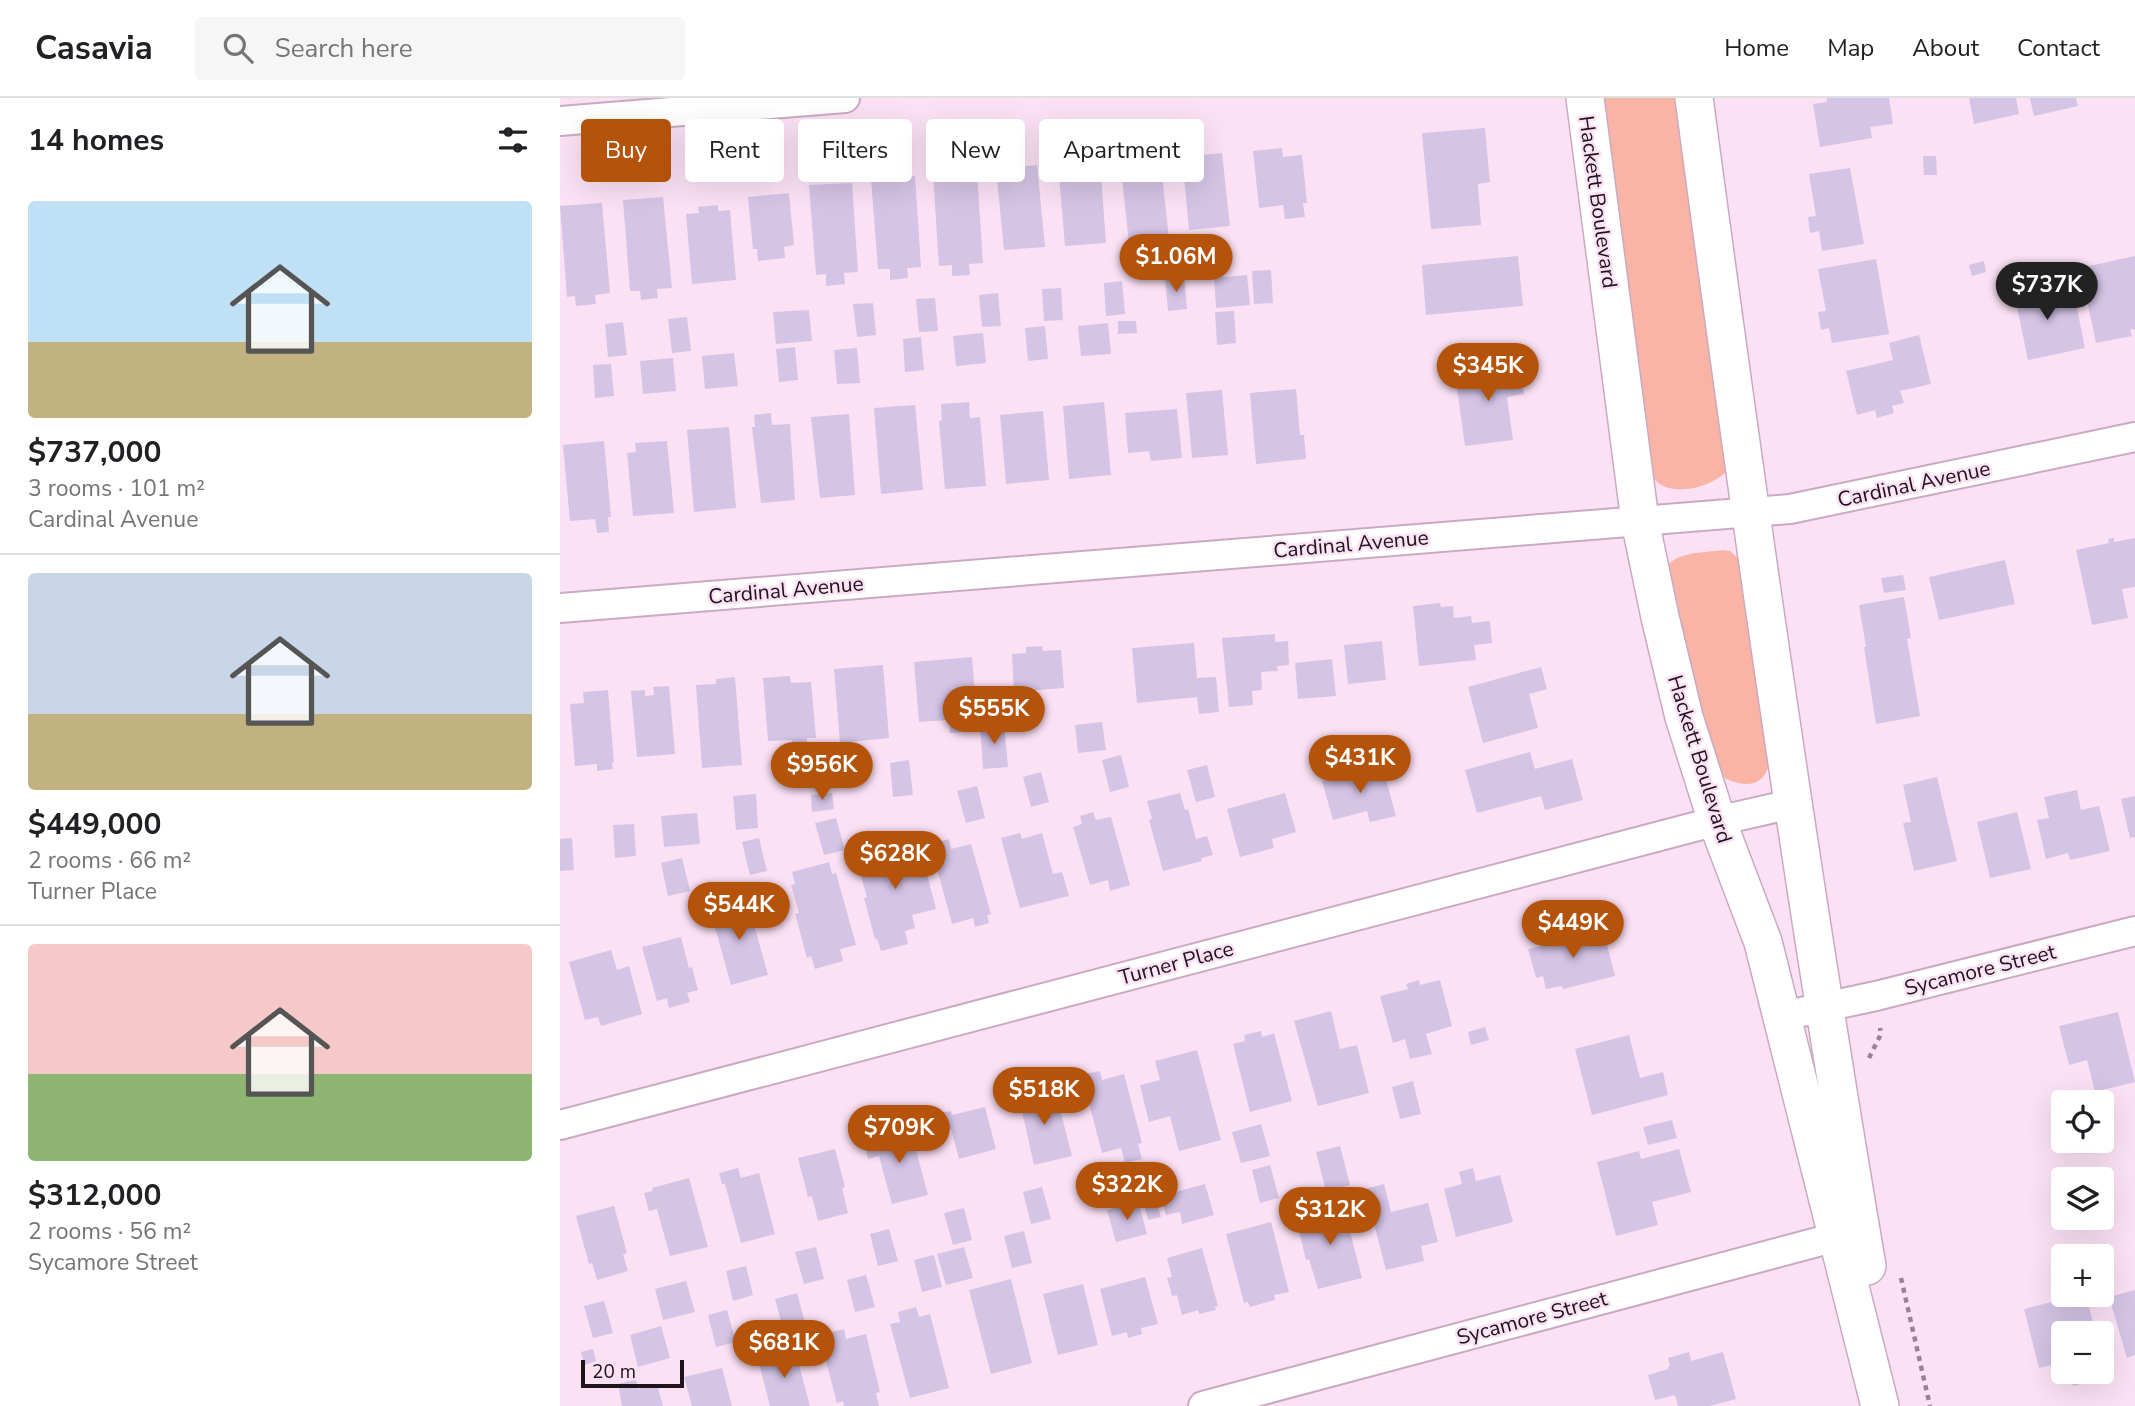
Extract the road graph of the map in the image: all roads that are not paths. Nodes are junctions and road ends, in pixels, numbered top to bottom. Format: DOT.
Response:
graph roads {
  1 [pos="845,98"];
  2 [pos="1585,98"];
  3 [pos="1695,98"];
  4 [pos="560,121"];
  5 [pos="2135,437"];
  6 [pos="1749,513"];
  7 [pos="1640,520"];
  8 [pos="560,608"];
  9 [pos="1792,804"];
  10 [pos="1717,821"];
  11 [pos="2135,931"];
  12 [pos="1825,1007"];
  13 [pos="1783,1016"];
  14 [pos="560,1125"];
  15 [pos="1849,1234"];
  16 [pos="1203,1406"];
  17 [pos="1880,1406"];
  18 [pos="1887,1406"];
  1 -- 4 [label="street"];
  2 -- 7 [label="street, Hackett Boulevard"];
  3 -- 6 [label="street, Hackett Boulevard"];
  5 -- 6 [label="street, Cardinal Avenue"];
  6 -- 7 [label="street, Cardinal Avenue"];
  6 -- 9 [label="street, Hackett Boulevard"];
  7 -- 8 [label="street, Cardinal Avenue"];
  7 -- 10 [label="street, Hackett Boulevard"];
  9 -- 10 [label="street, Turner Place"];
  9 -- 12 [label="street, Hackett Boulevard"];
  10 -- 13 [label="street, Hackett Boulevard"];
  10 -- 14 [label="street, Turner Place"];
  11 -- 12 [label="street, Sycamore Street"];
  12 -- 13 [label="street, Sycamore Street"];
  12 -- 15 [label="street, Hackett Boulevard"];
  13 -- 15 [label="street, Hackett Boulevard"];
  15 -- 16 [label="street, Sycamore Street"];
  15 -- 17 [label="street, Hackett Boulevard"];
  15 -- 18 [label="street, Hackett Boulevard"];
}
